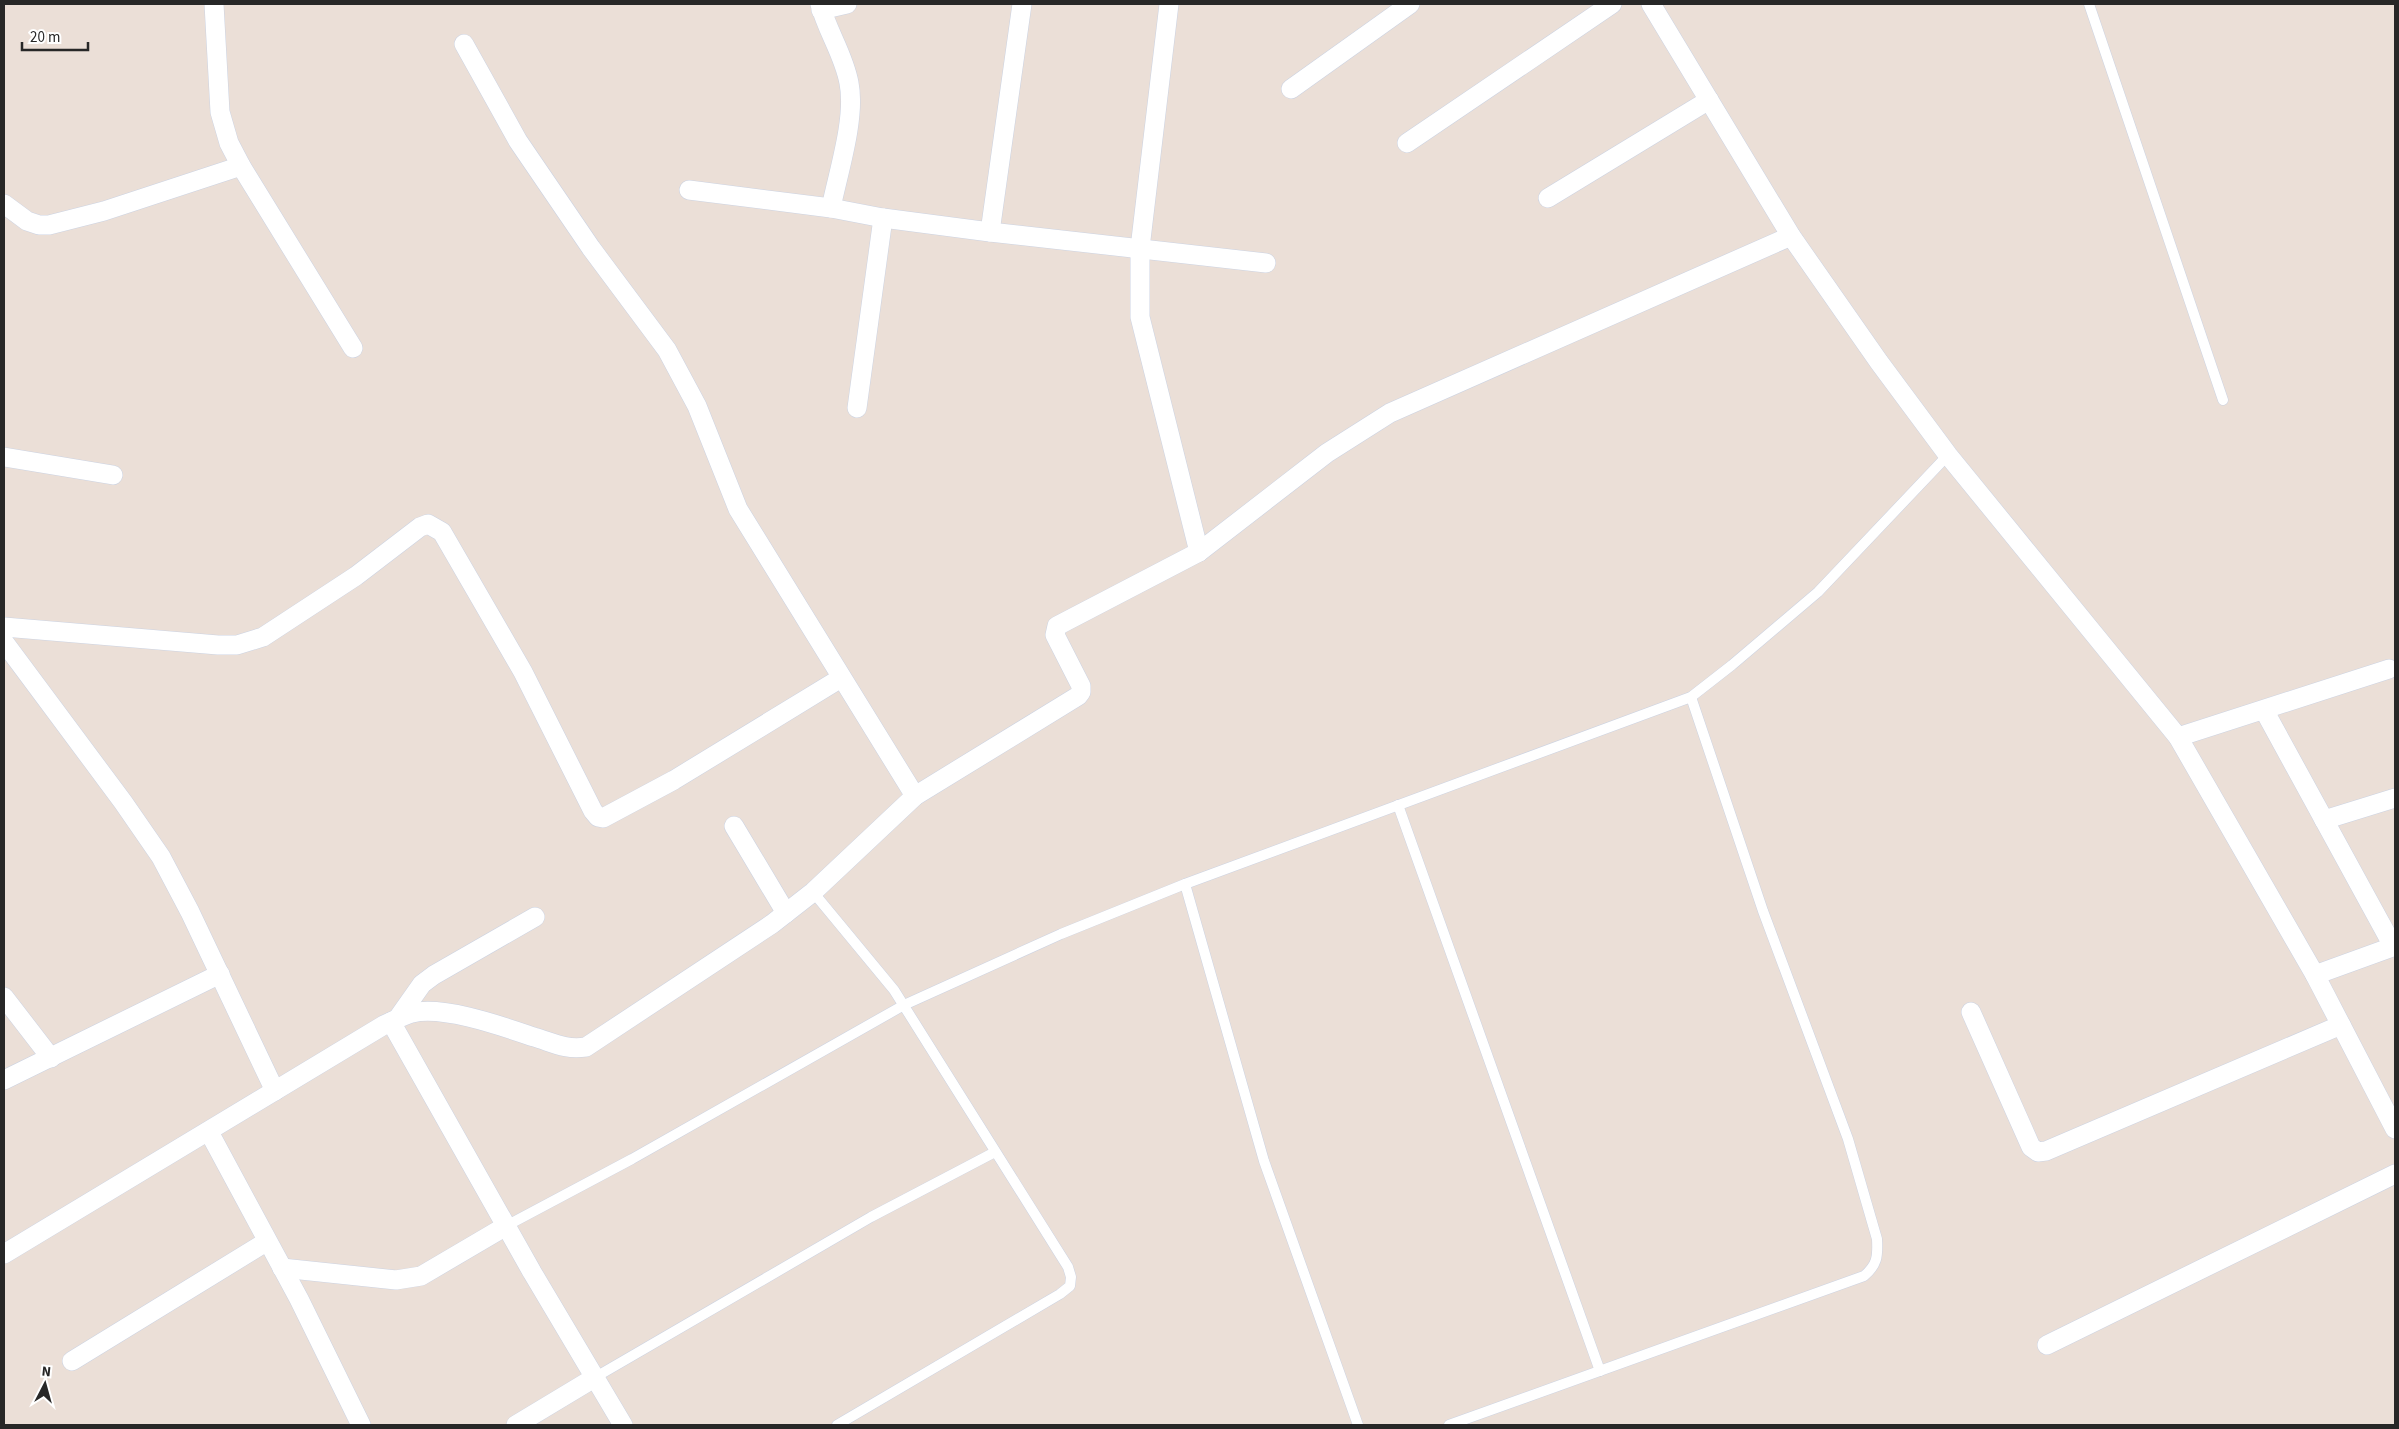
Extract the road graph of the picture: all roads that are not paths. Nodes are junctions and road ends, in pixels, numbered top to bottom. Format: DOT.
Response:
graph roads {
  1 [pos="214,4"];
  2 [pos="847,4"];
  3 [pos="1022,4"];
  4 [pos="1168,4"];
  5 [pos="1410,4"];
  6 [pos="1612,4"];
  7 [pos="1651,4"];
  8 [pos="2089,4"];
  9 [pos="820,7"];
  10 [pos="464,44"];
  11 [pos="1291,89"];
  12 [pos="1709,100"];
  13 [pos="1407,143"];
  14 [pos="241,166"];
  15 [pos="689,190"];
  16 [pos="1548,198"];
  17 [pos="4,204"];
  18 [pos="831,208"];
  19 [pos="883,218"];
  20 [pos="990,232"];
  21 [pos="1791,236"];
  22 [pos="1140,248"];
  23 [pos="1266,263"];
  24 [pos="353,348"];
  25 [pos="2222,400"];
  26 [pos="857,408"];
  27 [pos="1948,455"];
  28 [pos="4,457"];
  29 [pos="113,475"];
  30 [pos="1199,552"];
  31 [pos="4,627"];
  32 [pos="4,642"];
  33 [pos="2389,669"];
  34 [pos="841,678"];
  35 [pos="1691,697"];
  36 [pos="2264,710"];
  37 [pos="2178,737"];
  38 [pos="915,796"];
  39 [pos="2395,798"];
  40 [pos="1398,805"];
  41 [pos="2324,820"];
  42 [pos="734,826"];
  43 [pos="1185,884"];
  44 [pos="812,892"];
  45 [pos="786,913"];
  46 [pos="535,917"];
  47 [pos="2394,946"];
  48 [pos="220,974"];
  49 [pos="2315,975"];
  50 [pos="4,997"];
  51 [pos="904,1005"];
  52 [pos="1971,1012"];
  53 [pos="394,1020"];
  54 [pos="2340,1025"];
  55 [pos="51,1058"];
  56 [pos="4,1080"];
  57 [pos="275,1091"];
  58 [pos="2395,1129"];
  59 [pos="209,1132"];
  60 [pos="995,1152"];
  61 [pos="2395,1174"];
  62 [pos="506,1226"];
  63 [pos="266,1242"];
  64 [pos="4,1254"];
  65 [pos="282,1268"];
  66 [pos="2047,1345"];
  67 [pos="72,1361"];
  68 [pos="1600,1371"];
  69 [pos="594,1378"];
  70 [pos="361,1425"];
  71 [pos="516,1425"];
  72 [pos="623,1425"];
  73 [pos="837,1425"];
  74 [pos="1358,1425"];
  75 [pos="1449,1425"];
  1 -- 14 [label="street"];
  2 -- 9 [label="street"];
  3 -- 20 [label="street"];
  4 -- 22 [label="street"];
  5 -- 11 [label="street"];
  6 -- 13 [label="street"];
  7 -- 12 [label="street"];
  8 -- 25 [label="lane"];
  9 -- 18 [label="street"];
  10 -- 34 [label="street"];
  12 -- 16 [label="street"];
  12 -- 21 [label="street"];
  14 -- 17 [label="street"];
  14 -- 24 [label="street"];
  15 -- 18 [label="street"];
  18 -- 19 [label="street"];
  19 -- 20 [label="street"];
  19 -- 26 [label="street"];
  20 -- 22 [label="street"];
  21 -- 27 [label="street"];
  21 -- 30 [label="street"];
  22 -- 23 [label="street"];
  22 -- 30 [label="street"];
  27 -- 35 [label="lane"];
  27 -- 37 [label="street"];
  28 -- 29 [label="street"];
  30 -- 38 [label="street"];
  31 -- 34 [label="street"];
  32 -- 48 [label="street"];
  33 -- 36 [label="street"];
  34 -- 38 [label="street"];
  35 -- 40 [label="lane"];
  35 -- 68 [label="lane"];
  36 -- 37 [label="street"];
  36 -- 41 [label="street"];
  37 -- 49 [label="street"];
  38 -- 44 [label="street"];
  39 -- 41 [label="street"];
  40 -- 43 [label="lane"];
  40 -- 68 [label="lane"];
  41 -- 47 [label="street"];
  42 -- 45 [label="street"];
  43 -- 51 [label="lane"];
  43 -- 74 [label="lane"];
  44 -- 45 [label="street"];
  44 -- 51 [label="lane"];
  45 -- 53 [label="street"];
  46 -- 53 [label="street"];
  47 -- 49 [label="street"];
  48 -- 55 [label="street"];
  48 -- 57 [label="street"];
  49 -- 54 [label="street"];
  50 -- 55 [label="street"];
  51 -- 60 [label="lane"];
  51 -- 62 [label="lane"];
  52 -- 54 [label="street"];
  53 -- 57 [label="street"];
  53 -- 62 [label="street"];
  54 -- 58 [label="street"];
  55 -- 56 [label="street"];
  57 -- 59 [label="street"];
  59 -- 63 [label="street"];
  59 -- 64 [label="street"];
  60 -- 69 [label="lane"];
  60 -- 73 [label="lane"];
  61 -- 66 [label="street"];
  62 -- 65 [label="street"];
  62 -- 69 [label="street"];
  63 -- 65 [label="street"];
  63 -- 67 [label="street"];
  65 -- 70 [label="street"];
  68 -- 75 [label="lane"];
  69 -- 71 [label="street"];
  69 -- 72 [label="street"];
}
